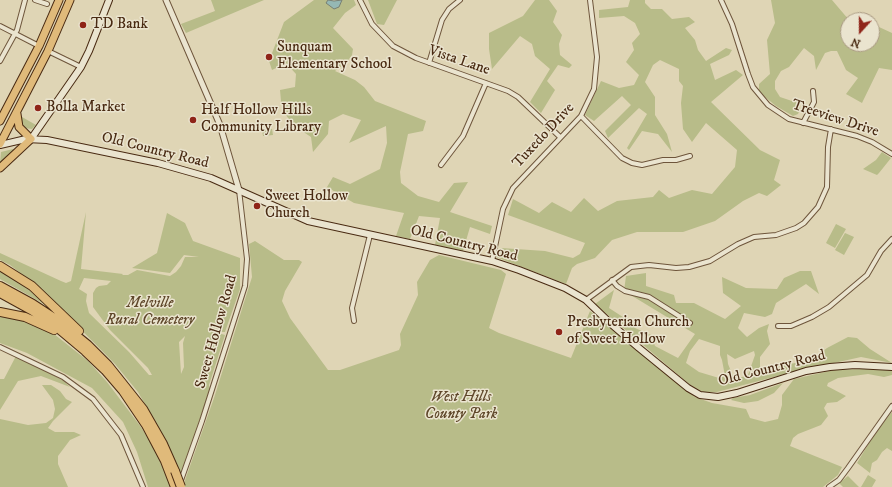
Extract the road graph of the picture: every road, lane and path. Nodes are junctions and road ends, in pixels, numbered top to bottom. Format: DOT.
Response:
graph roads {
  1 [pos="24,0"];
  2 [pos="35,0"];
  3 [pos="59,0"];
  4 [pos="70,0"];
  5 [pos="109,0"];
  6 [pos="166,0"];
  7 [pos="360,0"];
  8 [pos="460,0"];
  9 [pos="590,0"];
  10 [pos="721,0"];
  11 [pos="48,4"];
  12 [pos="0,26"];
  13 [pos="14,34"];
  14 [pos="39,46"];
  15 [pos="48,51"];
  16 [pos="0,61"];
  17 [pos="429,63"];
  18 [pos="81,67"];
  19 [pos="486,83"];
  20 [pos="813,91"];
  21 [pos="17,114"];
  22 [pos="581,116"];
  23 [pos="0,121"];
  24 [pos="803,123"];
  25 [pos="831,129"];
  26 [pos="560,137"];
  27 [pos="32,139"];
  28 [pos="0,145"];
  29 [pos="892,154"];
  30 [pos="690,156"];
  31 [pos="441,165"];
  32 [pos="2,167"];
  33 [pos="239,190"];
  34 [pos="370,235"];
  35 [pos="892,239"];
  36 [pos="492,261"];
  37 [pos="0,266"];
  38 [pos="612,280"];
  39 [pos="0,286"];
  40 [pos="0,293"];
  41 [pos="586,300"];
  42 [pos="0,312"];
  43 [pos="354,321"];
  44 [pos="690,323"];
  45 [pos="778,326"];
  46 [pos="0,347"];
  47 [pos="90,356"];
  48 [pos="108,365"];
  49 [pos="892,367"];
  50 [pos="892,406"];
  51 [pos="173,473"];
  52 [pos="143,487"];
  53 [pos="176,487"];
  54 [pos="181,487"];
  55 [pos="829,487"];
  1 -- 13 [label="street"];
  2 -- 11 [label="street"];
  3 -- 14 [label="main road"];
  4 -- 15 [label="main road"];
  5 -- 18 [label="main road"];
  6 -- 33 [label="street, Sweet Hollow Road"];
  7 -- 17 [label="street, Vista Lane"];
  8 -- 17 [label="street"];
  9 -- 22 [label="street, Tuxedo Drive"];
  10 -- 24 [label="street, Treeview Drive"];
  12 -- 13 [label="street"];
  13 -- 14 [label="street"];
  13 -- 16 [label="street"];
  14 -- 23 [label="main road"];
  15 -- 18 [label="street"];
  15 -- 21 [label="main road"];
  17 -- 19 [label="street, Vista Lane"];
  18 -- 27 [label="main road"];
  19 -- 26 [label="street, Vista Lane"];
  19 -- 31 [label="street"];
  20 -- 24 [label="street"];
  21 -- 27 [label="main road"];
  21 -- 28 [label="main road"];
  22 -- 26 [label="street, Tuxedo Drive"];
  22 -- 30 [label="street"];
  24 -- 25 [label="street, Treeview Drive"];
  25 -- 29 [label="street, Treeview Drive"];
  25 -- 38 [label="street"];
  26 -- 36 [label="street, Tuxedo Drive"];
  27 -- 28 [label="main road, Old Country Road"];
  27 -- 32 [label="main road"];
  27 -- 33 [label="main road, Old Country Road"];
  33 -- 34 [label="main road, Old Country Road"];
  33 -- 53 [label="street, Sweet Hollow Road"];
  34 -- 36 [label="main road, Old Country Road"];
  34 -- 43 [label="street"];
  35 -- 45 [label="street"];
  36 -- 41 [label="main road, Old Country Road"];
  37 -- 48 [label="highway"];
  38 -- 41 [label="street"];
  38 -- 44 [label="street"];
  39 -- 48 [label="highway"];
  40 -- 47 [label="highway"];
  41 -- 49 [label="main road, Old Country Road"];
  42 -- 47 [label="highway"];
  46 -- 52 [label="street"];
  47 -- 51 [label="highway"];
  48 -- 51 [label="highway"];
  50 -- 55 [label="street"];
  51 -- 53 [label="highway"];
  51 -- 54 [label="highway, bridge"];
}
